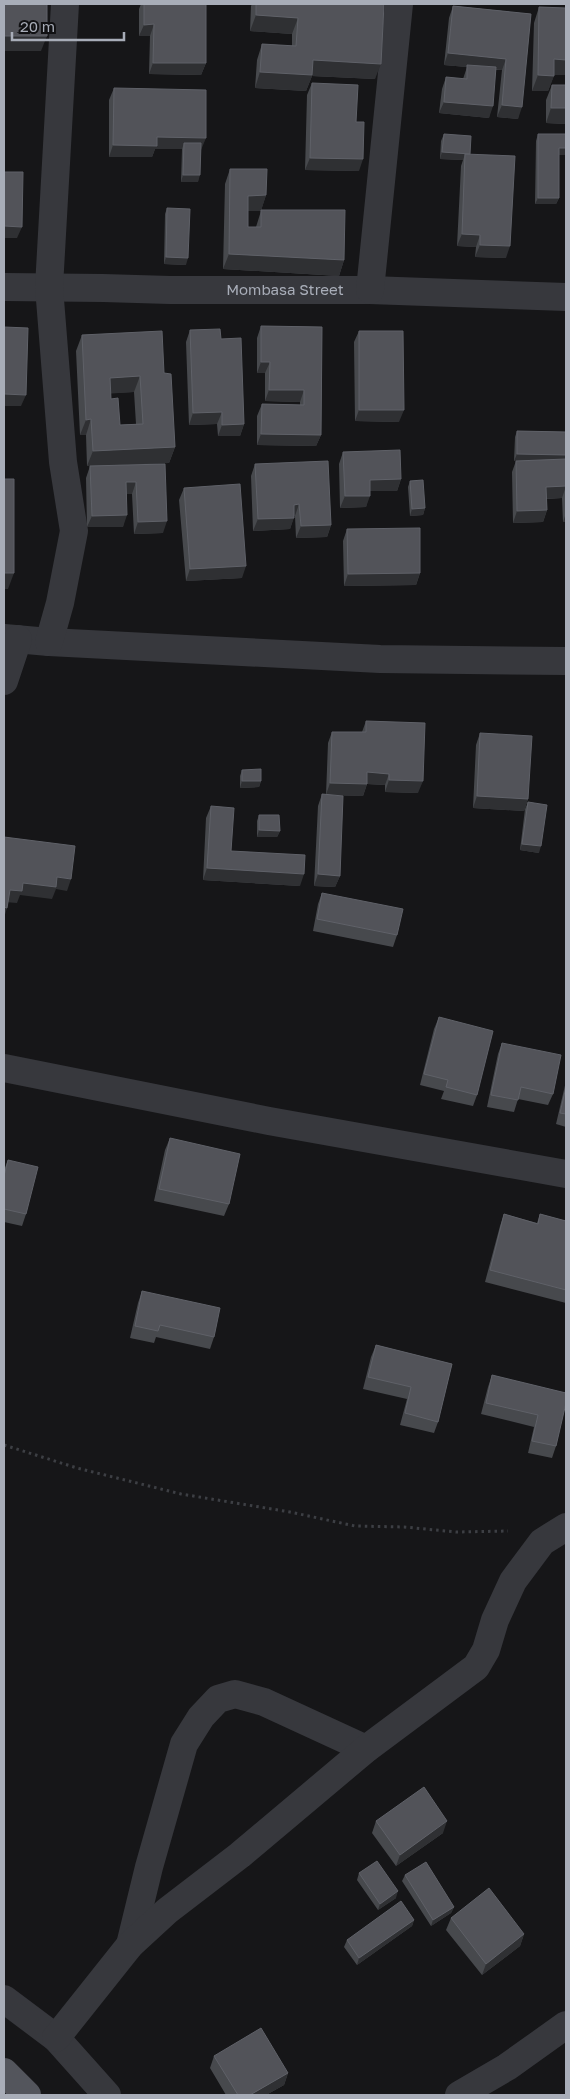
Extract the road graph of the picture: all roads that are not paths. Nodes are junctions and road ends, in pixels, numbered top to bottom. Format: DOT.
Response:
graph roads {
  1 [pos="65,4"];
  2 [pos="399,4"];
  3 [pos="4,287"];
  4 [pos="50,287"];
  5 [pos="370,290"];
  6 [pos="566,297"];
  7 [pos="11,638"];
  8 [pos="49,642"];
  9 [pos="566,661"];
  10 [pos="4,681"];
  11 [pos="4,1068"];
  12 [pos="566,1174"];
  13 [pos="563,1529"];
  14 [pos="366,1749"];
  15 [pos="130,1944"];
  16 [pos="4,1999"];
  17 [pos="566,2025"];
  18 [pos="56,2038"];
  19 [pos="4,2072"];
  20 [pos="27,2095"];
  21 [pos="107,2095"];
  22 [pos="459,2095"];
  1 -- 4 [label="street"];
  2 -- 5 [label="street"];
  3 -- 4 [label="street, Mombasa Street"];
  4 -- 5 [label="street, Mombasa Street"];
  4 -- 8 [label="street"];
  5 -- 6 [label="street, Mombasa Street"];
  7 -- 8 [label="street"];
  7 -- 10 [label="street"];
  8 -- 9 [label="street"];
  11 -- 12 [label="street"];
  13 -- 14 [label="street"];
  14 -- 15 [label="street"];
  14 -- 15 [label="street"];
  15 -- 18 [label="street"];
  16 -- 18 [label="street"];
  17 -- 22 [label="street"];
  18 -- 21 [label="street"];
  19 -- 20 [label="main road"];
}
